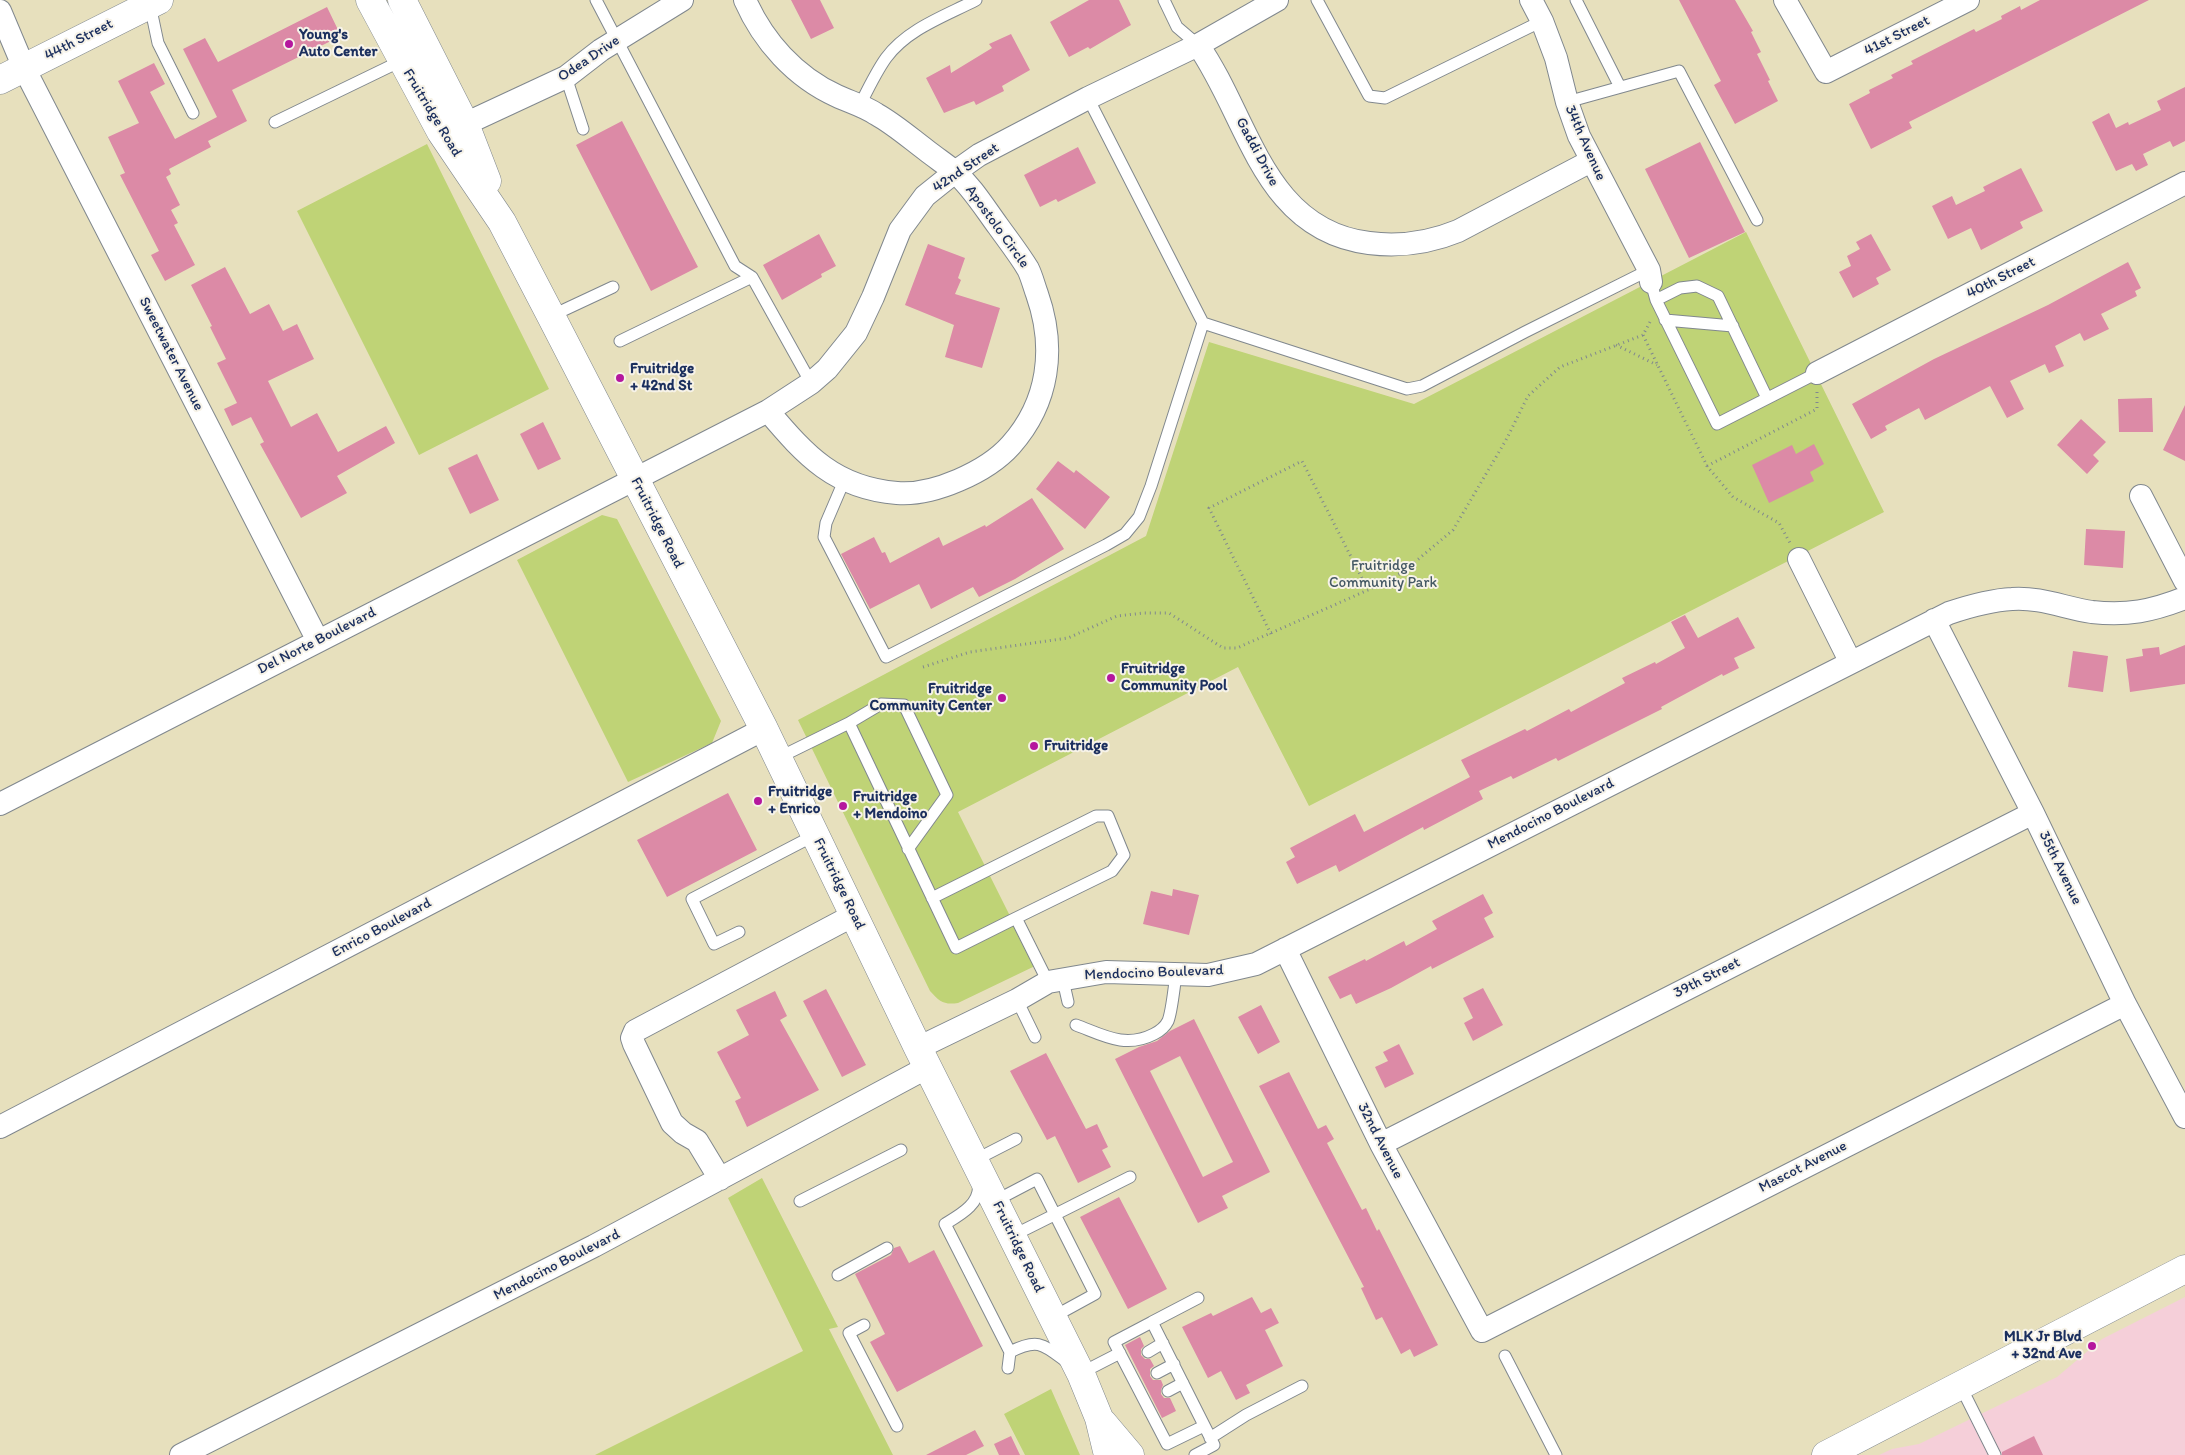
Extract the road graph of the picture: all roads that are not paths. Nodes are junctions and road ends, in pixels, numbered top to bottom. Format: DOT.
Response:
graph roads {
  1 [pos="370,0"];
  2 [pos="402,0"];
  3 [pos="596,0"];
  4 [pos="682,0"];
  5 [pos="744,0"];
  6 [pos="976,0"];
  7 [pos="1164,0"];
  8 [pos="1277,0"];
  9 [pos="1317,0"];
  10 [pos="1531,0"];
  11 [pos="1576,0"];
  12 [pos="1785,0"];
  13 [pos="1968,0"];
  14 [pos="154,2"];
  15 [pos="0,11"];
  16 [pos="1542,20"];
  17 [pos="617,40"];
  18 [pos="1198,45"];
  19 [pos="401,60"];
  20 [pos="24,68"];
  21 [pos="566,76"];
  22 [pos="0,80"];
  23 [pos="1620,87"];
  24 [pos="1088,98"];
  25 [pos="1567,102"];
  26 [pos="860,105"];
  27 [pos="194,114"];
  28 [pos="275,122"];
  29 [pos="465,124"];
  30 [pos="583,129"];
  31 [pos="1591,161"];
  32 [pos="954,172"];
  33 [pos="2185,183"];
  34 [pos="1758,220"];
  35 [pos="502,222"];
  36 [pos="752,277"];
  37 [pos="1652,284"];
  38 [pos="613,287"];
  39 [pos="551,316"];
  40 [pos="1665,320"];
  41 [pos="1203,323"];
  42 [pos="1733,326"];
  43 [pos="620,341"];
  44 [pos="1817,373"];
  45 [pos="810,383"];
  46 [pos="1767,398"];
  47 [pos="768,411"];
  48 [pos="634,479"];
  49 [pos="844,481"];
  50 [pos="2141,496"];
  51 [pos="1799,559"];
  52 [pos="2185,581"];
  53 [pos="2185,598"];
  54 [pos="1934,620"];
  55 [pos="318,641"];
  56 [pos="1850,662"];
  57 [pos="849,723"];
  58 [pos="764,729"];
  59 [pos="778,758"];
  60 [pos="1,800"];
  61 [pos="2033,812"];
  62 [pos="816,835"];
  63 [pos="908,849"];
  64 [pos="932,898"];
  65 [pos="854,916"];
  66 [pos="1016,918"];
  67 [pos="739,932"];
  68 [pos="1285,949"];
  69 [pos="1176,975"];
  70 [pos="1055,981"];
  71 [pos="1017,1000"];
  72 [pos="1068,1002"];
  73 [pos="2125,1004"];
  74 [pos="1076,1025"];
  75 [pos="1035,1037"];
  76 [pos="923,1058"];
  77 [pos="2185,1117"];
  78 [pos="0,1127"];
  79 [pos="1016,1139"];
  80 [pos="1381,1144"];
  81 [pos="901,1150"];
  82 [pos="975,1160"];
  83 [pos="1130,1177"];
  84 [pos="720,1178"];
  85 [pos="800,1201"];
  86 [pos="995,1201"];
  87 [pos="1056,1216"];
  88 [pos="1012,1236"];
  89 [pos="887,1248"];
  90 [pos="2185,1269"];
  91 [pos="838,1275"];
  92 [pos="1198,1298"];
  93 [pos="1053,1317"];
  94 [pos="1152,1322"];
  95 [pos="864,1325"];
  96 [pos="1482,1331"];
  97 [pos="1163,1343"];
  98 [pos="1010,1352"];
  99 [pos="1148,1352"];
  100 [pos="1120,1353"];
  101 [pos="1505,1356"];
  102 [pos="1174,1364"];
  103 [pos="1008,1368"];
  104 [pos="1157,1373"];
  105 [pos="1081,1374"];
  106 [pos="1183,1383"];
  107 [pos="1960,1385"];
  108 [pos="1302,1386"];
  109 [pos="1168,1391"];
  110 [pos="1099,1418"];
  111 [pos="897,1426"];
  112 [pos="1204,1426"];
  113 [pos="1210,1438"];
  114 [pos="181,1455"];
  115 [pos="1108,1455"];
  116 [pos="1130,1455"];
  117 [pos="1195,1455"];
  118 [pos="1556,1455"];
  119 [pos="1826,1455"];
  120 [pos="1995,1455"];
  1 -- 19 [label="main road, Fruitridge Road"];
  2 -- 29 [label="main road, Fruitridge Road"];
  3 -- 17 [label="lane"];
  4 -- 17 [label="street, Odea Drive"];
  5 -- 26 [label="street, Apostolo Circle"];
  6 -- 26 [label="lane"];
  7 -- 18 [label="lane"];
  8 -- 18 [label="street, 42nd Street"];
  9 -- 16 [label="lane"];
  10 -- 16 [label="street, 34th Avenue"];
  11 -- 23 [label="lane"];
  12 -- 13 [label="street, 41st Street"];
  14 -- 20 [label="main road, 44th Street"];
  14 -- 27 [label="lane"];
  15 -- 20 [label="street, Sweetwater Avenue"];
  16 -- 25 [label="street, 34th Avenue"];
  17 -- 21 [label="street, Odea Drive"];
  17 -- 36 [label="lane"];
  18 -- 24 [label="street, 42nd Street"];
  18 -- 31 [label="street, Gaddi Drive"];
  19 -- 28 [label="lane"];
  19 -- 35 [label="main road, Fruitridge Road"];
  20 -- 22 [label="main road, 44th Street"];
  20 -- 55 [label="street, Sweetwater Avenue"];
  21 -- 29 [label="street, Odea Drive"];
  21 -- 30 [label="lane"];
  23 -- 25 [label="lane"];
  23 -- 34 [label="lane"];
  24 -- 32 [label="street, 42nd Street"];
  24 -- 41 [label="lane"];
  25 -- 31 [label="street, 34th Avenue"];
  26 -- 32 [label="street, Apostolo Circle"];
  29 -- 35 [label="main road, Fruitridge Road"];
  31 -- 37 [label="street, 34th Avenue"];
  32 -- 45 [label="street, 42nd Street"];
  32 -- 49 [label="street, Apostolo Circle"];
  33 -- 44 [label="street, 40th Street"];
  35 -- 39 [label="main road, Fruitridge Road"];
  36 -- 43 [label="lane"];
  36 -- 45 [label="lane"];
  37 -- 40 [label="lane"];
  37 -- 41 [label="lane"];
  37 -- 42 [label="lane"];
  38 -- 39 [label="lane"];
  39 -- 48 [label="main road, Fruitridge Road"];
  40 -- 42 [label="lane"];
  40 -- 46 [label="lane"];
  41 -- 49 [label="lane"];
  42 -- 46 [label="lane"];
  44 -- 46 [label="lane"];
  45 -- 47 [label="street, 42nd Street"];
  47 -- 48 [label="street, 42nd Street"];
  47 -- 49 [label="street, Apostolo Circle"];
  48 -- 55 [label="street, Del Norte Boulevard"];
  48 -- 58 [label="main road, Fruitridge Road"];
  50 -- 52 [label="street"];
  51 -- 56 [label="street"];
  53 -- 54 [label="street, Mendocino Boulevard"];
  54 -- 56 [label="street, Mendocino Boulevard"];
  54 -- 61 [label="street, 35th Avenue"];
  55 -- 60 [label="street, Del Norte Boulevard"];
  56 -- 68 [label="street, Mendocino Boulevard"];
  57 -- 59 [label="lane"];
  57 -- 63 [label="lane"];
  57 -- 63 [label="lane"];
  58 -- 59 [label="main road, Fruitridge Road"];
  58 -- 78 [label="street, Enrico Boulevard"];
  59 -- 62 [label="main road, Fruitridge Road"];
  61 -- 73 [label="street, 35th Avenue"];
  61 -- 80 [label="street, 39th Street"];
  62 -- 65 [label="main road, Fruitridge Road"];
  62 -- 67 [label="lane"];
  63 -- 64 [label="lane"];
  64 -- 66 [label="lane"];
  64 -- 66 [label="lane"];
  65 -- 76 [label="main road, Fruitridge Road"];
  65 -- 84 [label="street"];
  66 -- 70 [label="lane"];
  68 -- 69 [label="street, Mendocino Boulevard"];
  68 -- 80 [label="street, 32nd Avenue"];
  69 -- 70 [label="street, Mendocino Boulevard"];
  69 -- 74 [label="lane"];
  70 -- 71 [label="street, Mendocino Boulevard"];
  70 -- 72 [label="lane"];
  71 -- 75 [label="lane"];
  71 -- 76 [label="street, Mendocino Boulevard"];
  73 -- 77 [label="street, 35th Avenue"];
  73 -- 96 [label="street, Mascot Avenue"];
  76 -- 82 [label="main road, Fruitridge Road"];
  76 -- 84 [label="street, Mendocino Boulevard"];
  79 -- 82 [label="lane"];
  80 -- 96 [label="street, 32nd Avenue"];
  81 -- 85 [label="lane"];
  82 -- 86 [label="main road, Fruitridge Road"];
  82 -- 98 [label="lane"];
  83 -- 87 [label="lane"];
  84 -- 114 [label="street, Mendocino Boulevard"];
  86 -- 87 [label="lane"];
  86 -- 88 [label="main road, Fruitridge Road"];
  87 -- 88 [label="lane"];
  87 -- 93 [label="lane"];
  88 -- 93 [label="main road, Fruitridge Road"];
  89 -- 91 [label="lane"];
  90 -- 107 [label="main road"];
  92 -- 94 [label="lane"];
  93 -- 105 [label="main road, Fruitridge Road"];
  94 -- 97 [label="lane"];
  94 -- 100 [label="lane"];
  95 -- 111 [label="lane"];
  97 -- 99 [label="lane"];
  97 -- 102 [label="lane"];
  98 -- 103 [label="lane"];
  98 -- 105 [label="lane"];
  100 -- 105 [label="lane"];
  100 -- 112 [label="lane"];
  101 -- 118 [label="lane"];
  102 -- 104 [label="lane"];
  102 -- 106 [label="lane"];
  105 -- 110 [label="main road, Fruitridge Road"];
  106 -- 109 [label="lane"];
  106 -- 112 [label="lane"];
  107 -- 119 [label="main road"];
  107 -- 120 [label="lane"];
  108 -- 113 [label="lane"];
  110 -- 115 [label="main road, Fruitridge Road"];
  110 -- 116 [label="main road, Fruitridge Road"];
  112 -- 113 [label="lane"];
  113 -- 117 [label="lane"];
}
